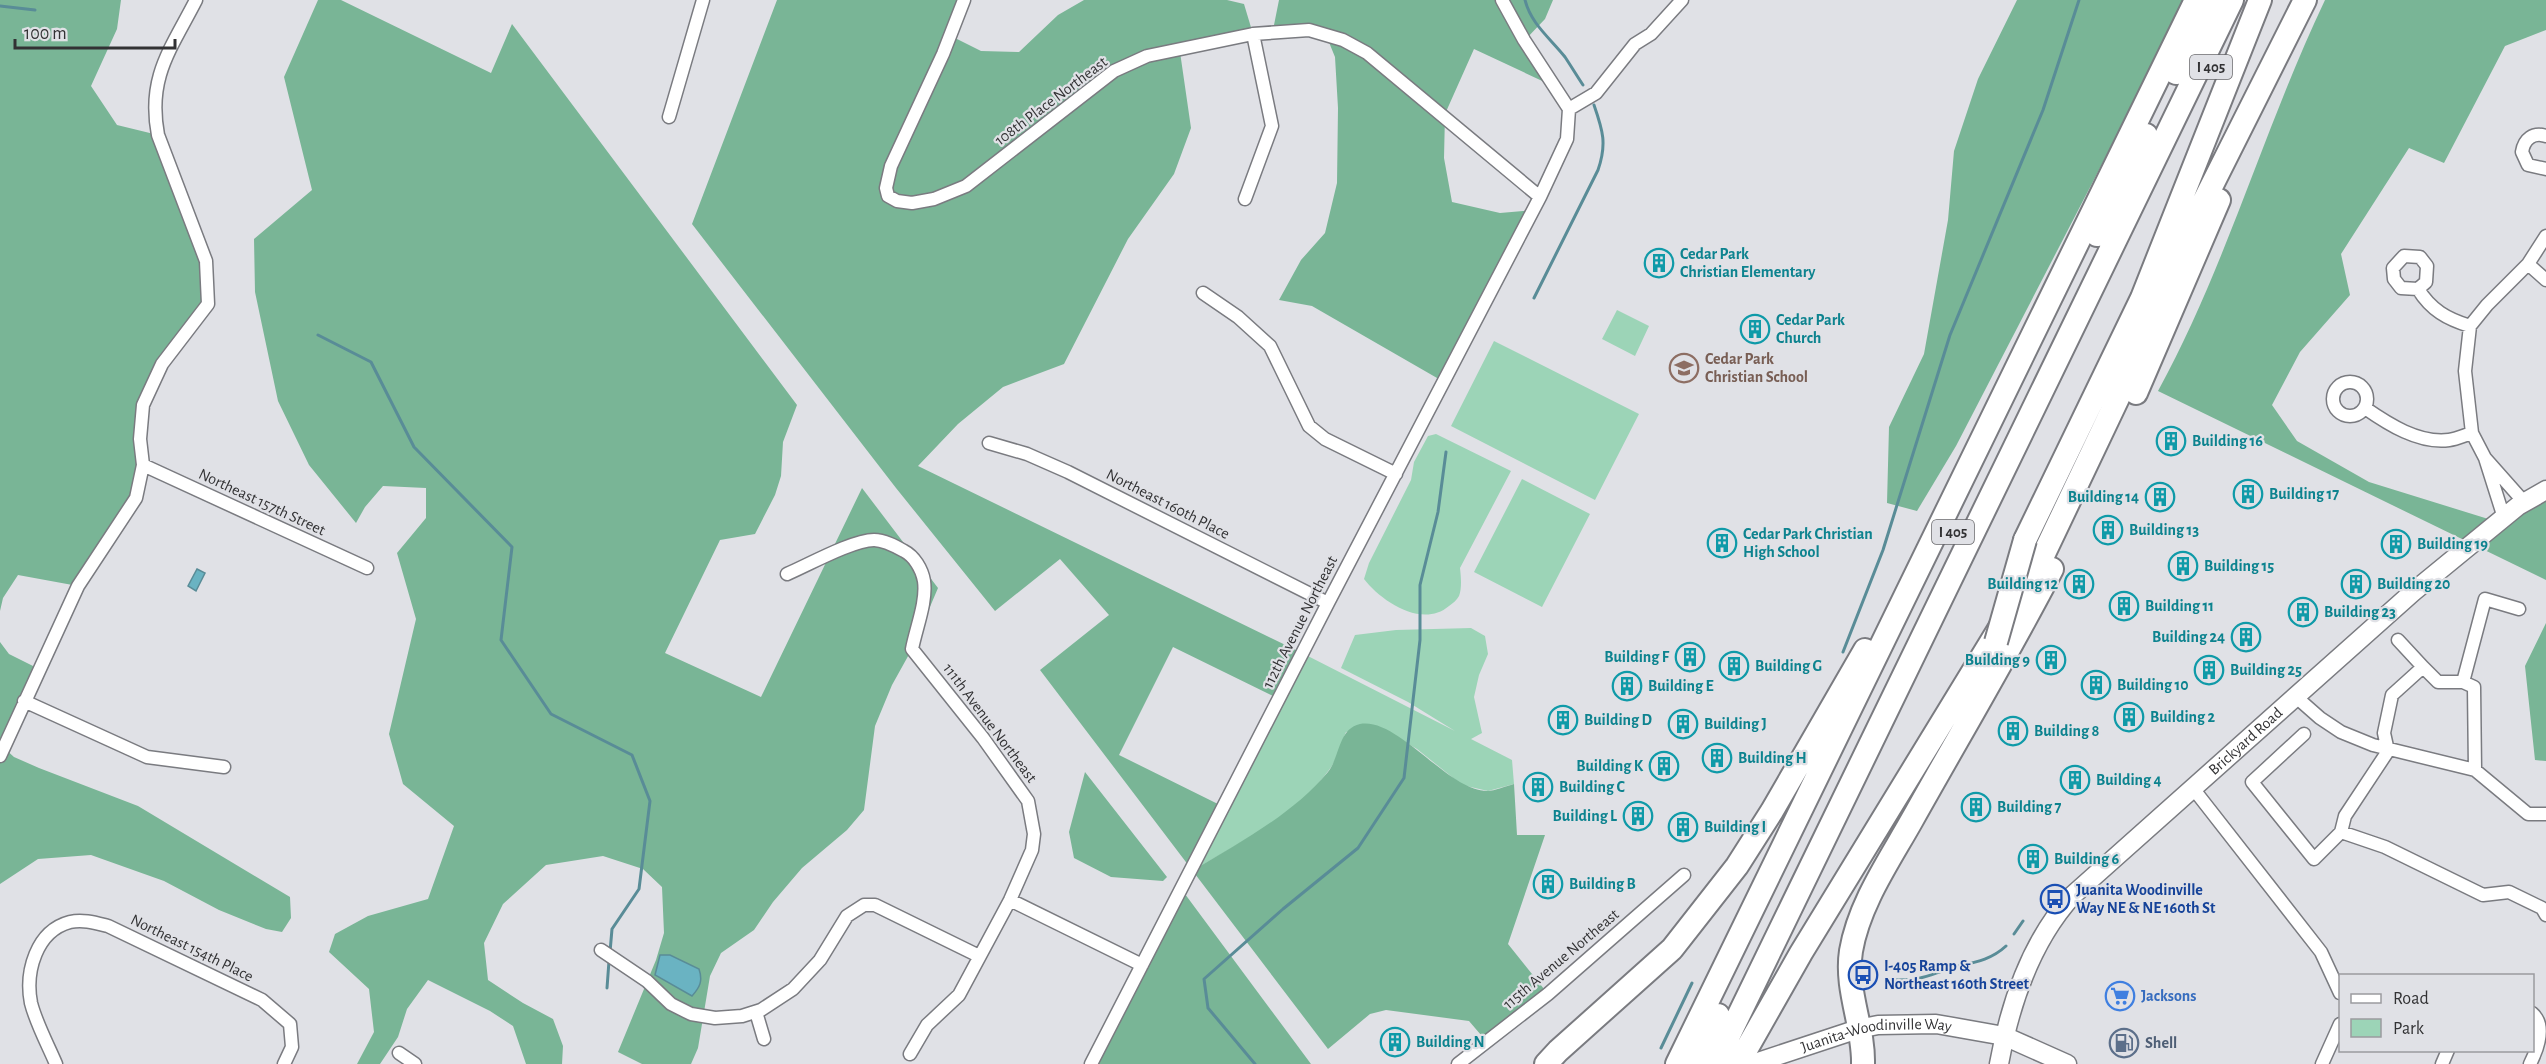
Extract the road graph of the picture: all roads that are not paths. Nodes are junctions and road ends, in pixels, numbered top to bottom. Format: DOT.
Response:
graph roads {
  1 [pos="196,0"];
  2 [pos="703,0"];
  3 [pos="964,0"];
  4 [pos="1502,0"];
  5 [pos="1682,0"];
  6 [pos="2196,0"];
  7 [pos="2213,0"];
  8 [pos="2232,0"];
  9 [pos="2246,0"];
  10 [pos="2260,0"];
  11 [pos="2305,0"];
  12 [pos="1253,34"];
  13 [pos="2279,54"];
  14 [pos="1569,109"];
  15 [pos="669,117"];
  16 [pos="2546,136"];
  17 [pos="2546,169"];
  18 [pos="1540,197"];
  19 [pos="1245,199"];
  20 [pos="2546,236"];
  21 [pos="2528,264"];
  22 [pos="2546,280"];
  23 [pos="2418,289"];
  24 [pos="1203,293"];
  25 [pos="2470,326"];
  26 [pos="2365,408"];
  27 [pos="2472,433"];
  28 [pos="989,443"];
  29 [pos="2485,458"];
  30 [pos="143,465"];
  31 [pos="1396,474"];
  32 [pos="1965,478"];
  33 [pos="2546,490"];
  34 [pos="2524,502"];
  35 [pos="2504,518"];
  36 [pos="367,568"];
  37 [pos="787,574"];
  38 [pos="1328,603"];
  39 [pos="2519,609"];
  40 [pos="2398,640"];
  41 [pos="2423,667"];
  42 [pos="2463,682"];
  43 [pos="2295,696"];
  44 [pos="24,702"];
  45 [pos="1963,729"];
  46 [pos="2304,734"];
  47 [pos="2388,750"];
  48 [pos="0,756"];
  49 [pos="224,767"];
  50 [pos="2475,770"];
  51 [pos="2192,787"];
  52 [pos="2546,814"];
  53 [pos="2341,832"];
  54 [pos="1684,875"];
  55 [pos="1010,900"];
  56 [pos="2546,915"];
  57 [pos="601,950"];
  58 [pos="979,956"];
  59 [pos="1142,965"];
  60 [pos="2339,991"];
  61 [pos="756,1012"];
  62 [pos="2534,1014"];
  63 [pos="2339,1026"];
  64 [pos="1858,1029"];
  65 [pos="2004,1036"];
  66 [pos="764,1040"];
  67 [pos="399,1053"];
  68 [pos="910,1054"];
  69 [pos="1760,1061"];
  70 [pos="56,1064"];
  71 [pos="284,1064"];
  72 [pos="415,1064"];
  73 [pos="1091,1064"];
  74 [pos="1458,1064"];
  75 [pos="1546,1064"];
  76 [pos="1677,1064"];
  77 [pos="1695,1064"];
  78 [pos="1715,1064"];
  79 [pos="1731,1064"];
  80 [pos="1738,1064"];
  81 [pos="1863,1064"];
  82 [pos="1999,1064"];
  83 [pos="2067,1064"];
  84 [pos="2322,1064"];
  85 [pos="2530,1064"];
  1 -- 30 [label="street"];
  2 -- 15 [label="street"];
  3 -- 12 [label="street, 108th Place Northeast"];
  4 -- 14 [label="street"];
  5 -- 14 [label="street"];
  6 -- 32 [label="highway, I 405"];
  7 -- 77 [label="highway, I 405"];
  8 -- 78 [label="highway, I 405"];
  9 -- 79 [label="highway, I 405"];
  10 -- 45 [label="highway, bridge"];
  11 -- 13 [label="highway"];
  12 -- 18 [label="street, 108th Place Northeast"];
  12 -- 19 [label="street"];
  13 -- 45 [label="highway"];
  13 -- 80 [label="highway"];
  14 -- 18 [label="street, 112th Avenue Northeast"];
  16 -- 17 [label="street"];
  18 -- 31 [label="street, 112th Avenue Northeast"];
  20 -- 21 [label="street"];
  21 -- 22 [label="street"];
  21 -- 25 [label="street"];
  23 -- 25 [label="street"];
  24 -- 31 [label="street"];
  25 -- 27 [label="street"];
  26 -- 27 [label="street"];
  27 -- 29 [label="street"];
  28 -- 38 [label="street, Northeast 160th Place"];
  29 -- 34 [label="street"];
  29 -- 35 [label="street"];
  30 -- 36 [label="street, Northeast 157th Street"];
  30 -- 44 [label="street"];
  31 -- 38 [label="street, 112th Avenue Northeast"];
  32 -- 75 [label="highway"];
  32 -- 76 [label="highway, I 405"];
  33 -- 34 [label="street, Brickyard Road"];
  34 -- 35 [label="street, Brickyard Road"];
  35 -- 43 [label="street, Brickyard Road"];
  37 -- 55 [label="street, 111th Avenue Northeast"];
  38 -- 59 [label="street, 112th Avenue Northeast"];
  39 -- 42 [label="street"];
  40 -- 41 [label="street"];
  41 -- 42 [label="street"];
  41 -- 47 [label="street"];
  42 -- 50 [label="street"];
  43 -- 47 [label="street"];
  43 -- 51 [label="street, Brickyard Road"];
  44 -- 48 [label="street"];
  44 -- 49 [label="street"];
  45 -- 64 [label="highway"];
  46 -- 53 [label="street"];
  47 -- 50 [label="street"];
  47 -- 53 [label="street"];
  50 -- 52 [label="street"];
  51 -- 60 [label="street"];
  51 -- 65 [label="street, Brickyard Road"];
  53 -- 56 [label="street"];
  54 -- 74 [label="street, 115th Avenue Northeast"];
  55 -- 58 [label="street, 111th Avenue Northeast"];
  55 -- 59 [label="street"];
  57 -- 61 [label="street"];
  58 -- 61 [label="street"];
  58 -- 68 [label="street, 111th Avenue Northeast"];
  59 -- 73 [label="street, 112th Avenue Northeast"];
  61 -- 66 [label="street"];
  62 -- 85 [label="street"];
  63 -- 84 [label="street"];
  64 -- 65 [label="street, Juanita-Woodinville Way"];
  64 -- 69 [label="street, Juanita-Woodinville Way"];
  64 -- 81 [label="highway"];
  65 -- 82 [label="street, Brickyard Road"];
  65 -- 83 [label="street, Juanita-Woodinville Way"];
  67 -- 72 [label="street"];
  70 -- 71 [label="street, Northeast 154th Place"];
}
